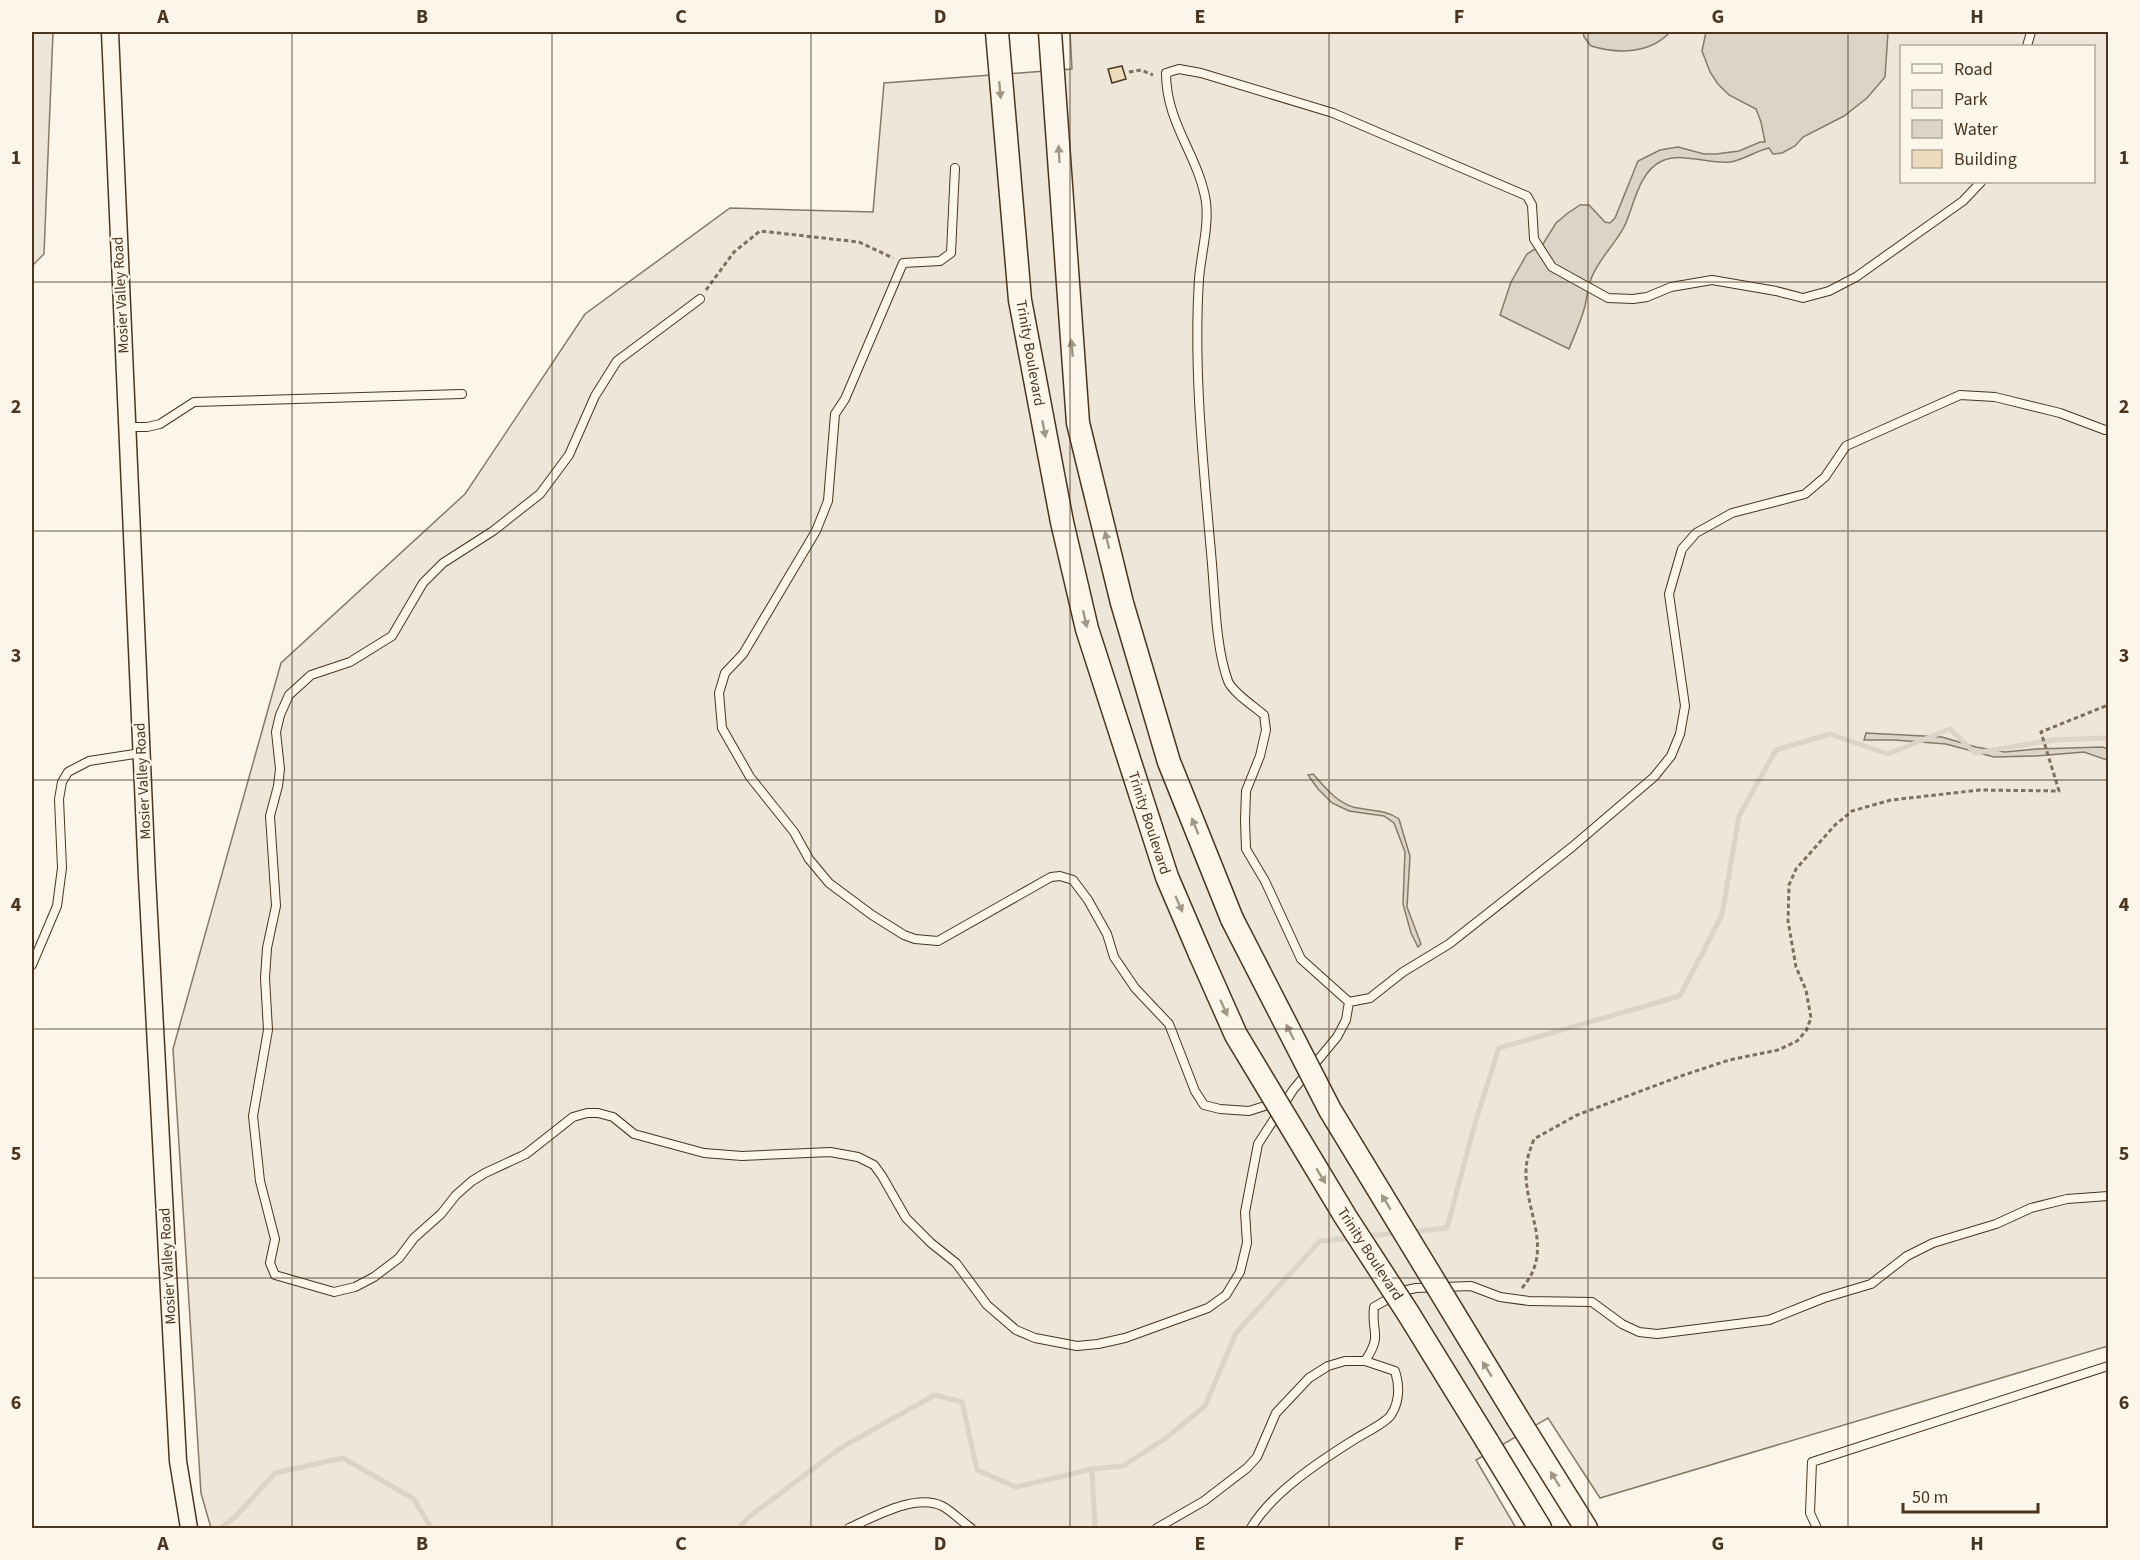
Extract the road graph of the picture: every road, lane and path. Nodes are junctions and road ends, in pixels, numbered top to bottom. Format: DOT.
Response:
graph roads {
  1 [pos="110,32"];
  2 [pos="997,32"];
  3 [pos="1050,32"];
  4 [pos="1129,72"];
  5 [pos="1166,86"];
  6 [pos="955,168"];
  7 [pos="1980,183"];
  8 [pos="903,263"];
  9 [pos="700,299"];
  10 [pos="462,394"];
  11 [pos="127,427"];
  12 [pos="2109,430"];
  13 [pos="2109,705"];
  14 [pos="141,753"];
  15 [pos="32,965"];
  16 [pos="1348,1002"];
  17 [pos="1288,1098"];
  18 [pos="2109,1196"];
  19 [pos="1514,1299"];
  20 [pos="1365,1361"];
  21 [pos="2109,1366"];
  22 [pos="189,1528"];
  23 [pos="849,1528"];
  24 [pos="971,1528"];
  25 [pos="1157,1528"];
  26 [pos="1251,1528"];
  27 [pos="1540,1528"];
  28 [pos="1586,1528"];
  29 [pos="1817,1528"];
  1 -- 11 [label="street, Mosier Valley Road"];
  2 -- 27 [label="main road, Trinity Boulevard, one-way, bridge"];
  28 -- 3 [label="main road, one-way, bridge"];
  4 -- 5 [label="path"];
  5 -- 7 [label="lane"];
  5 -- 16 [label="lane"];
  6 -- 8 [label="lane"];
  8 -- 9 [label="path"];
  8 -- 17 [label="lane"];
  9 -- 17 [label="lane"];
  10 -- 11 [label="lane"];
  11 -- 14 [label="street, Mosier Valley Road"];
  12 -- 16 [label="lane"];
  13 -- 19 [label="path"];
  14 -- 15 [label="lane"];
  14 -- 22 [label="street, Mosier Valley Road"];
  16 -- 17 [label="lane"];
  18 -- 19 [label="lane"];
  19 -- 20 [label="lane"];
  20 -- 25 [label="lane"];
  20 -- 26 [label="lane"];
  21 -- 29 [label="lane"];
  23 -- 24 [label="lane"];
}
